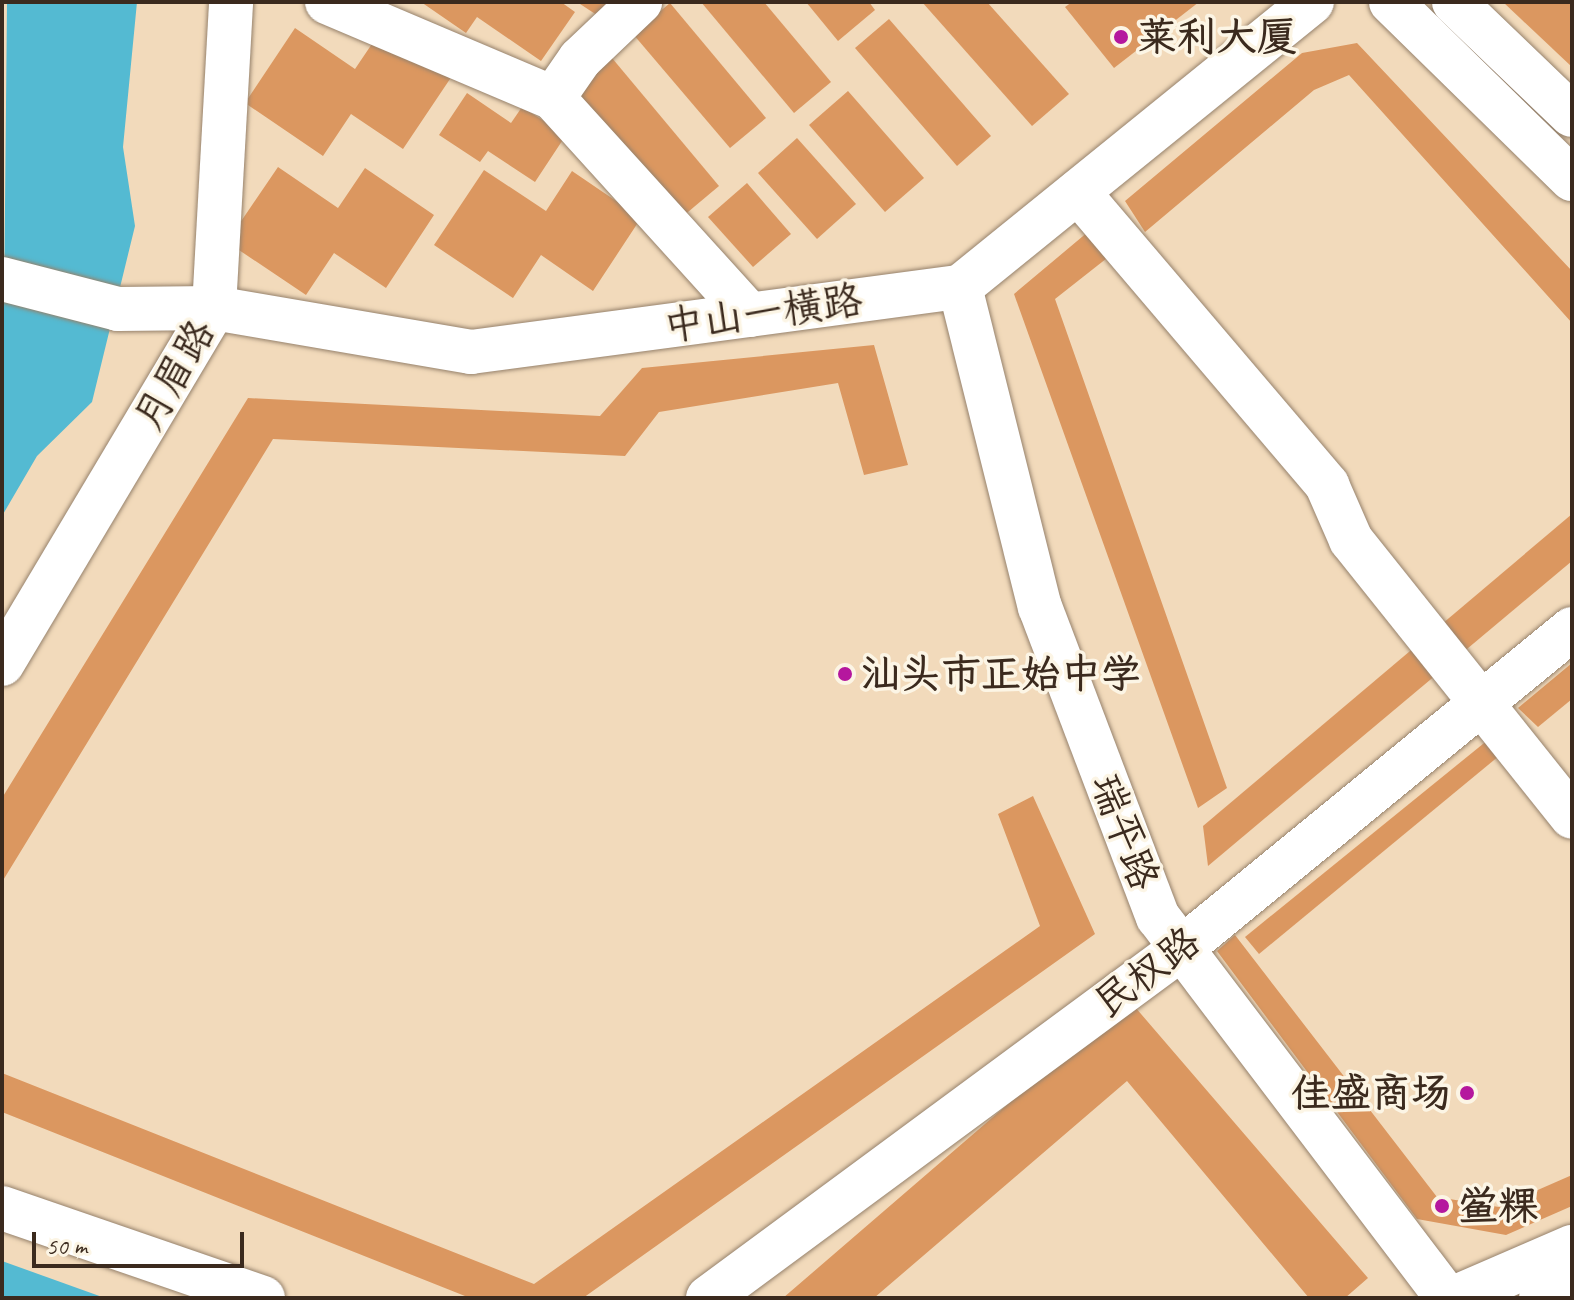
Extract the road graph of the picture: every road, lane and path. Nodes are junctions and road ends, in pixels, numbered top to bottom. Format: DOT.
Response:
graph roads {
  1 [pos="231,2"];
  2 [pos="327,2"];
  3 [pos="640,2"];
  4 [pos="1312,2"];
  5 [pos="1391,2"];
  6 [pos="1454,2"];
  7 [pos="553,98"];
  8 [pos="1572,115"];
  9 [pos="1572,179"];
  10 [pos="1078,192"];
  11 [pos="2,279"];
  12 [pos="960,287"];
  13 [pos="214,308"];
  14 [pos="750,315"];
  15 [pos="1572,629"];
  16 [pos="2,664"];
  17 [pos="1483,702"];
  18 [pos="1572,817"];
  19 [pos="1182,948"];
  20 [pos="2,1208"];
  21 [pos="1572,1247"];
  22 [pos="1572,1286"];
  23 [pos="263,1298"];
  24 [pos="708,1298"];
  25 [pos="1447,1298"];
  26 [pos="1454,1298"];
  27 [pos="1541,1298"];
  1 -- 13 [label="street, 月眉路"];
  2 -- 7 [label="street"];
  3 -- 7 [label="street"];
  4 -- 10 [label="street"];
  5 -- 9 [label="street"];
  6 -- 8 [label="street"];
  7 -- 14 [label="street"];
  10 -- 12 [label="street"];
  10 -- 17 [label="street"];
  11 -- 13 [label="street, 中山一横路"];
  12 -- 14 [label="street, 中山一横路"];
  12 -- 19 [label="street, 瑞平路"];
  13 -- 14 [label="street, 中山一横路"];
  13 -- 16 [label="street, 月眉路"];
  15 -- 17 [label="street, 民权路"];
  17 -- 18 [label="street"];
  17 -- 19 [label="street, 民权路"];
  19 -- 24 [label="street, 民权路"];
  19 -- 25 [label="street, 瑞平路"];
  20 -- 23 [label="street"];
  21 -- 26 [label="street"];
  22 -- 27 [label="street"];
}
